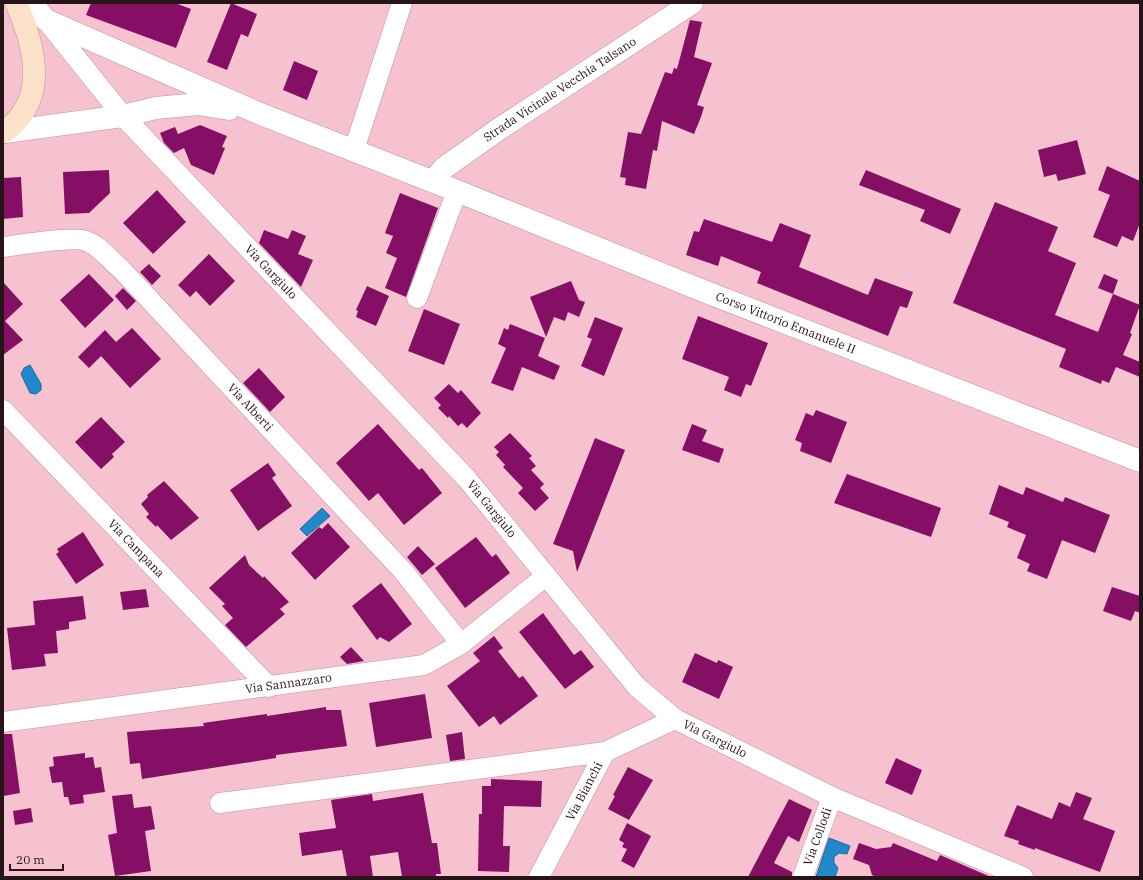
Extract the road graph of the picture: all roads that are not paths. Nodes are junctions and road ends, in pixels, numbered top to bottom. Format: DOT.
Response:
graph roads {
  1 [pos="16,3"];
  2 [pos="31,3"];
  3 [pos="402,3"];
  4 [pos="692,3"];
  5 [pos="46,20"];
  6 [pos="258,113"];
  7 [pos="123,116"];
  8 [pos="4,132"];
  9 [pos="354,150"];
  10 [pos="433,181"];
  11 [pos="457,191"];
  12 [pos="3,247"];
  13 [pos="417,298"];
  14 [pos="3,410"];
  15 [pos="1140,461"];
  16 [pos="546,576"];
  17 [pos="461,644"];
  18 [pos="269,687"];
  19 [pos="675,719"];
  20 [pos="3,722"];
  21 [pos="605,752"];
  22 [pos="832,797"];
  23 [pos="220,803"];
  24 [pos="539,877"];
  25 [pos="803,877"];
  26 [pos="1023,877"];
  1 -- 8 [label="main road"];
  2 -- 5 [label="street"];
  3 -- 9 [label="street"];
  4 -- 10 [label="street, Strada Vicinale Vecchia Talsano"];
  5 -- 6 [label="street"];
  5 -- 7 [label="street, Via Gargiulo"];
  6 -- 7 [label="street"];
  6 -- 9 [label="street, Corso Vittorio Emanuele II"];
  7 -- 8 [label="street"];
  7 -- 16 [label="street, Via Gargiulo"];
  9 -- 10 [label="street, Corso Vittorio Emanuele II"];
  10 -- 11 [label="street, Corso Vittorio Emanuele II"];
  11 -- 13 [label="street"];
  11 -- 15 [label="street, Corso Vittorio Emanuele II"];
  12 -- 17 [label="street, Via Alberti"];
  14 -- 18 [label="street, Via Campana"];
  16 -- 17 [label="street, Via Sannazzaro"];
  16 -- 19 [label="street, Via Gargiulo"];
  17 -- 18 [label="street, Via Sannazzaro"];
  18 -- 20 [label="street, Via Sannazzaro"];
  19 -- 21 [label="street, Via Bianchi"];
  19 -- 22 [label="street, Via Gargiulo"];
  21 -- 23 [label="street"];
  21 -- 24 [label="street, Via Bianchi"];
  22 -- 25 [label="street, Via Collodi"];
  22 -- 26 [label="street, Via Gargiulo"];
}
